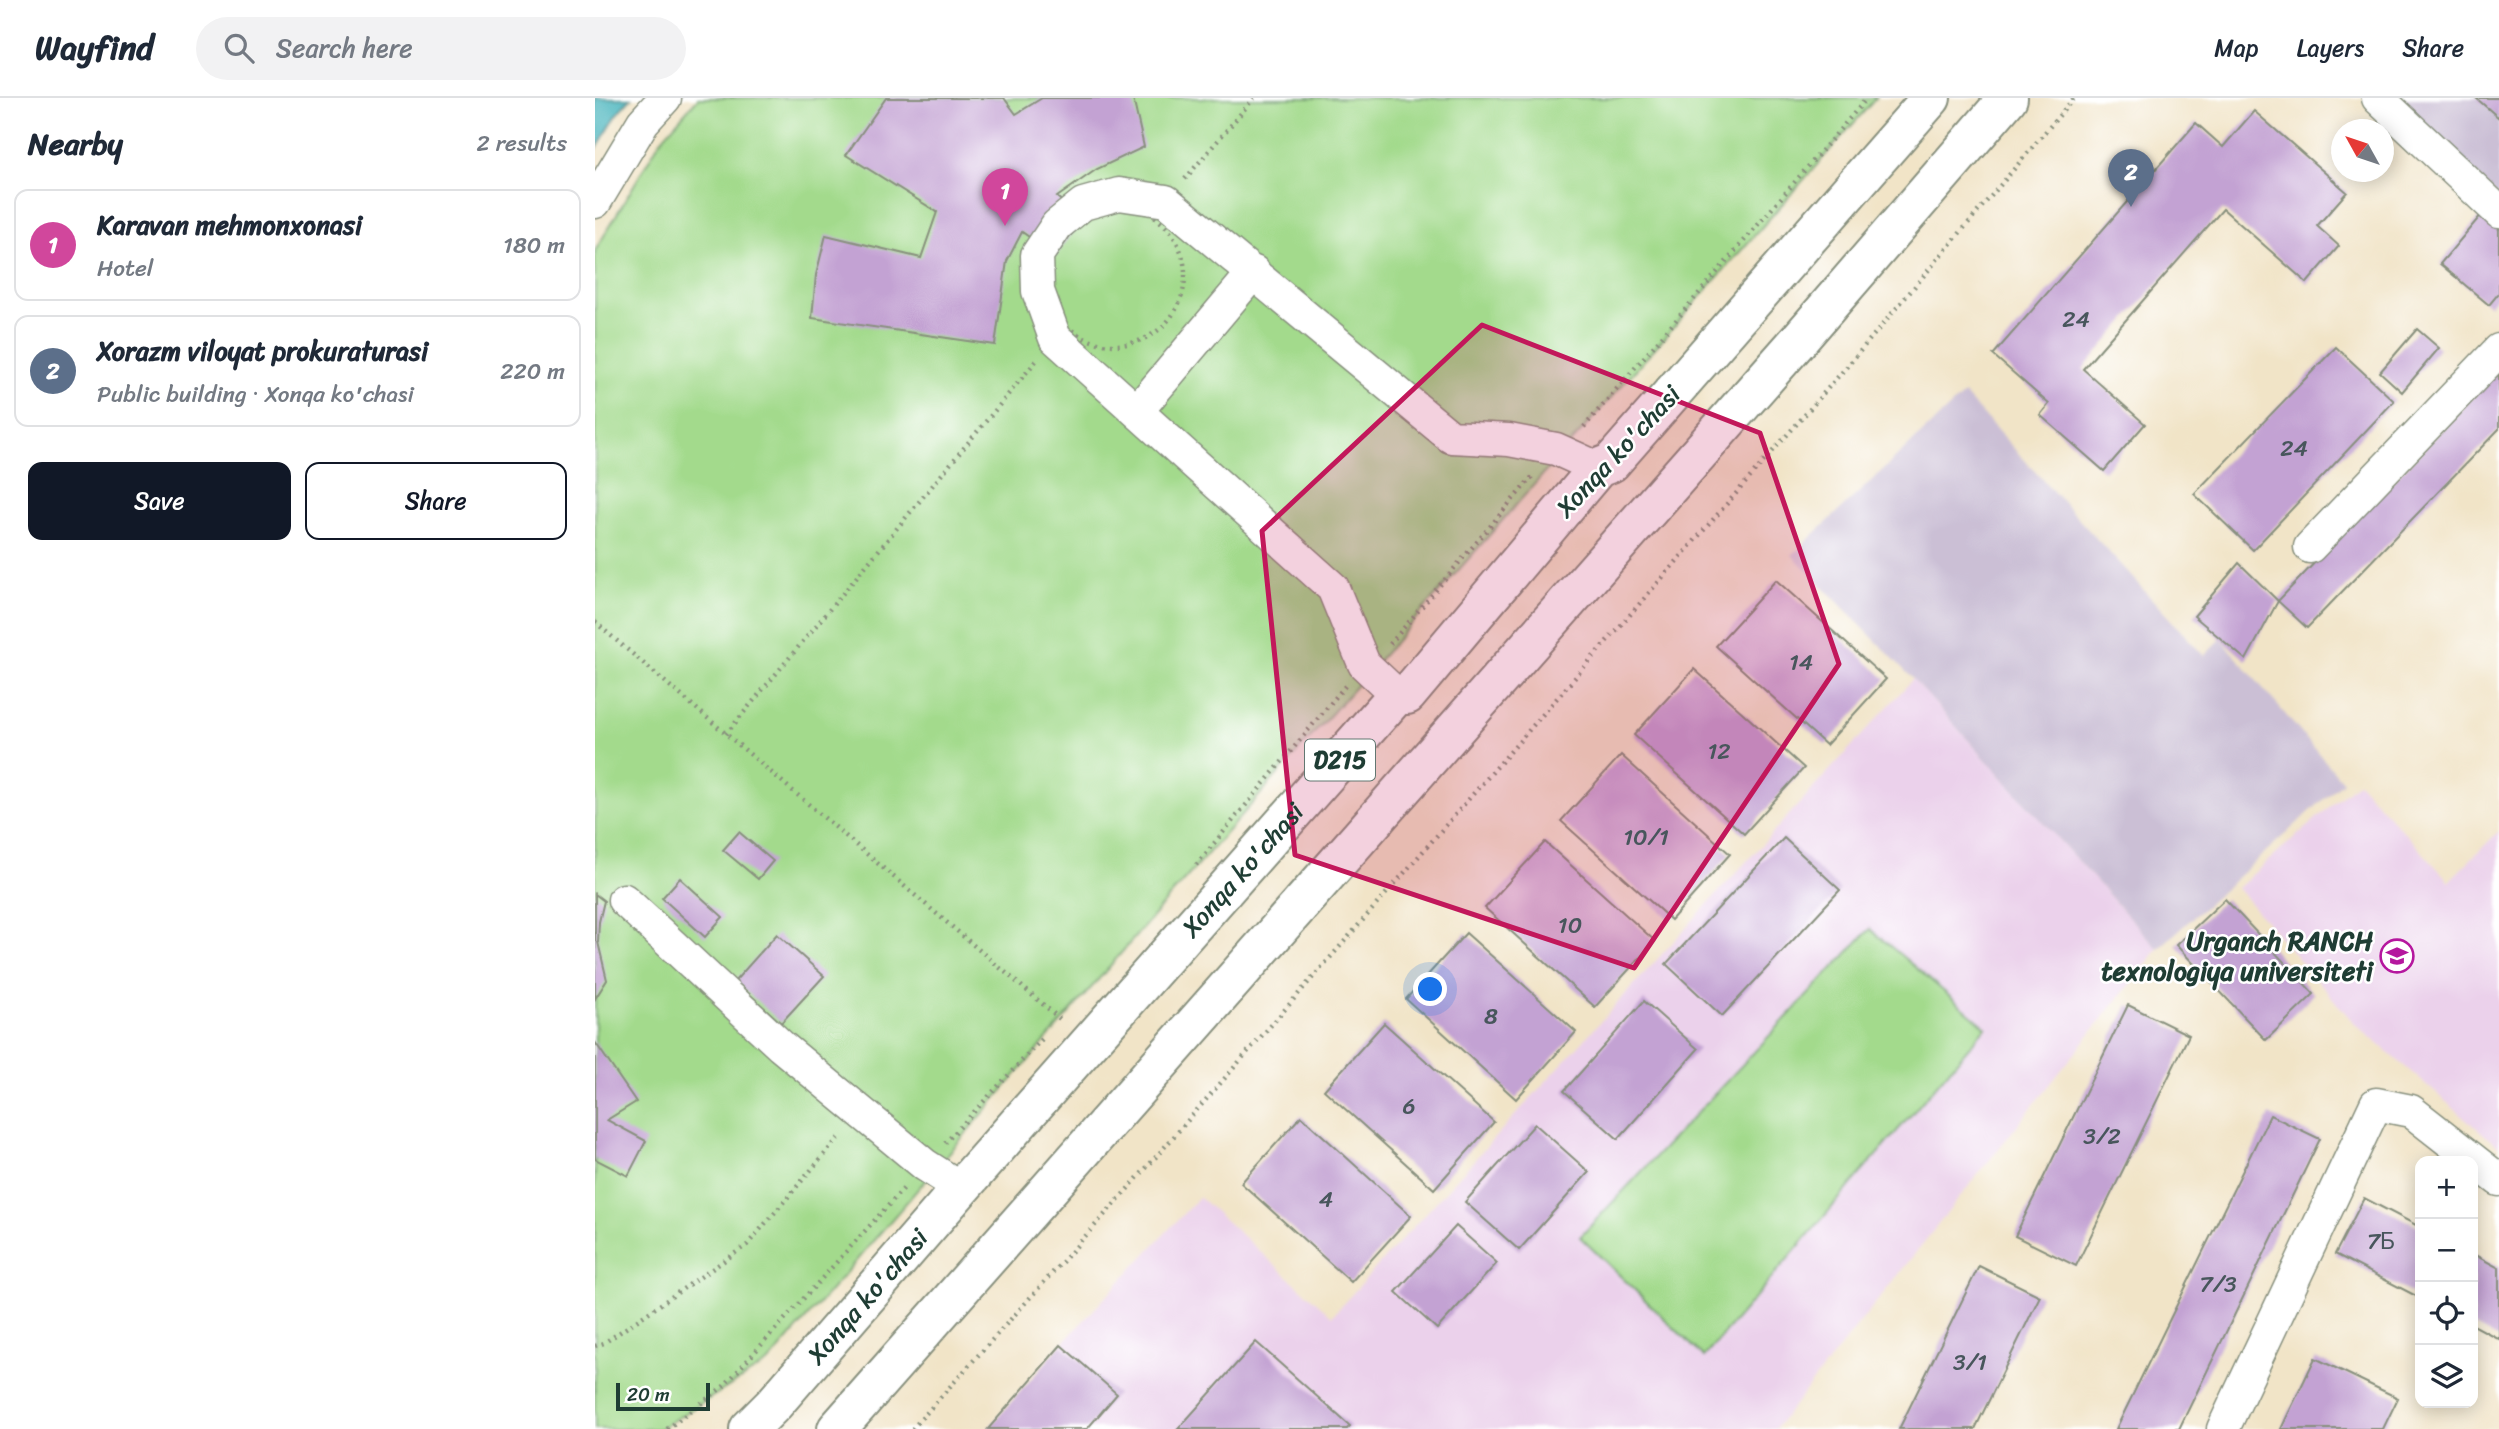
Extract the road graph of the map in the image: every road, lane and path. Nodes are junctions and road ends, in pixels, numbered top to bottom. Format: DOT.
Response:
graph roads {
  1 [pos="665,98"];
  2 [pos="1254,98"];
  3 [pos="1867,98"];
  4 [pos="1931,98"];
  5 [pos="2008,98"];
  6 [pos="2074,98"];
  7 [pos="2378,98"];
  8 [pos="1166,201"];
  9 [pos="595,202"];
  10 [pos="2499,212"];
  11 [pos="1254,272"];
  12 [pos="1185,279"];
  13 [pos="1750,305"];
  14 [pos="1055,338"];
  15 [pos="1798,341"];
  16 [pos="2499,350"];
  17 [pos="1137,411"];
  18 [pos="1556,449"];
  19 [pos="1598,468"];
  20 [pos="2310,547"];
  21 [pos="595,622"];
  22 [pos="1363,664"];
  23 [pos="1397,695"];
  24 [pos="726,734"];
  25 [pos="1189,873"];
  26 [pos="624,900"];
  27 [pos="1067,1012"];
  28 [pos="1060,1019"];
  29 [pos="1051,1029"];
  30 [pos="1042,1039"];
  31 [pos="861,1112"];
  32 [pos="925,1165"];
  33 [pos="2499,1180"];
  34 [pos="961,1188"];
  35 [pos="595,1346"];
  36 [pos="667,1429"];
  37 [pos="749,1429"];
  38 [pos="837,1429"];
  39 [pos="912,1429"];
  40 [pos="2223,1429"];
  1 -- 9 [label="street"];
  2 -- 8 [label="path"];
  3 -- 18 [label="path"];
  4 -- 13 [label="main road, Xonqa ko'chasi / D215"];
  5 -- 15 [label="main road, D215"];
  6 -- 39 [label="path"];
  7 -- 10 [label="street"];
  8 -- 11 [label="street"];
  8 -- 14 [label="street"];
  11 -- 17 [label="street"];
  11 -- 18 [label="street"];
  12 -- 12 [label="path"];
  13 -- 15 [label="main road"];
  13 -- 19 [label="main road, Xonqa ko'chasi / D215"];
  14 -- 17 [label="street"];
  14 -- 24 [label="path"];
  15 -- 38 [label="main road, D215"];
  16 -- 20 [label="street"];
  17 -- 22 [label="street"];
  18 -- 19 [label="street"];
  18 -- 22 [label="path"];
  19 -- 23 [label="main road, Xonqa ko'chasi / D215"];
  21 -- 24 [label="path"];
  22 -- 23 [label="street"];
  22 -- 25 [label="path"];
  23 -- 34 [label="main road, Xonqa ko'chasi / D215"];
  24 -- 28 [label="path"];
  26 -- 31 [label="street"];
  27 -- 28 [label="path"];
  28 -- 29 [label="path"];
  30 -- 32 [label="path"];
  31 -- 32 [label="street"];
  31 -- 35 [label="path"];
  32 -- 34 [label="street"];
  32 -- 36 [label="path"];
  33 -- 40 [label="street"];
  34 -- 37 [label="main road, Xonqa ko'chasi / D215"];
}
